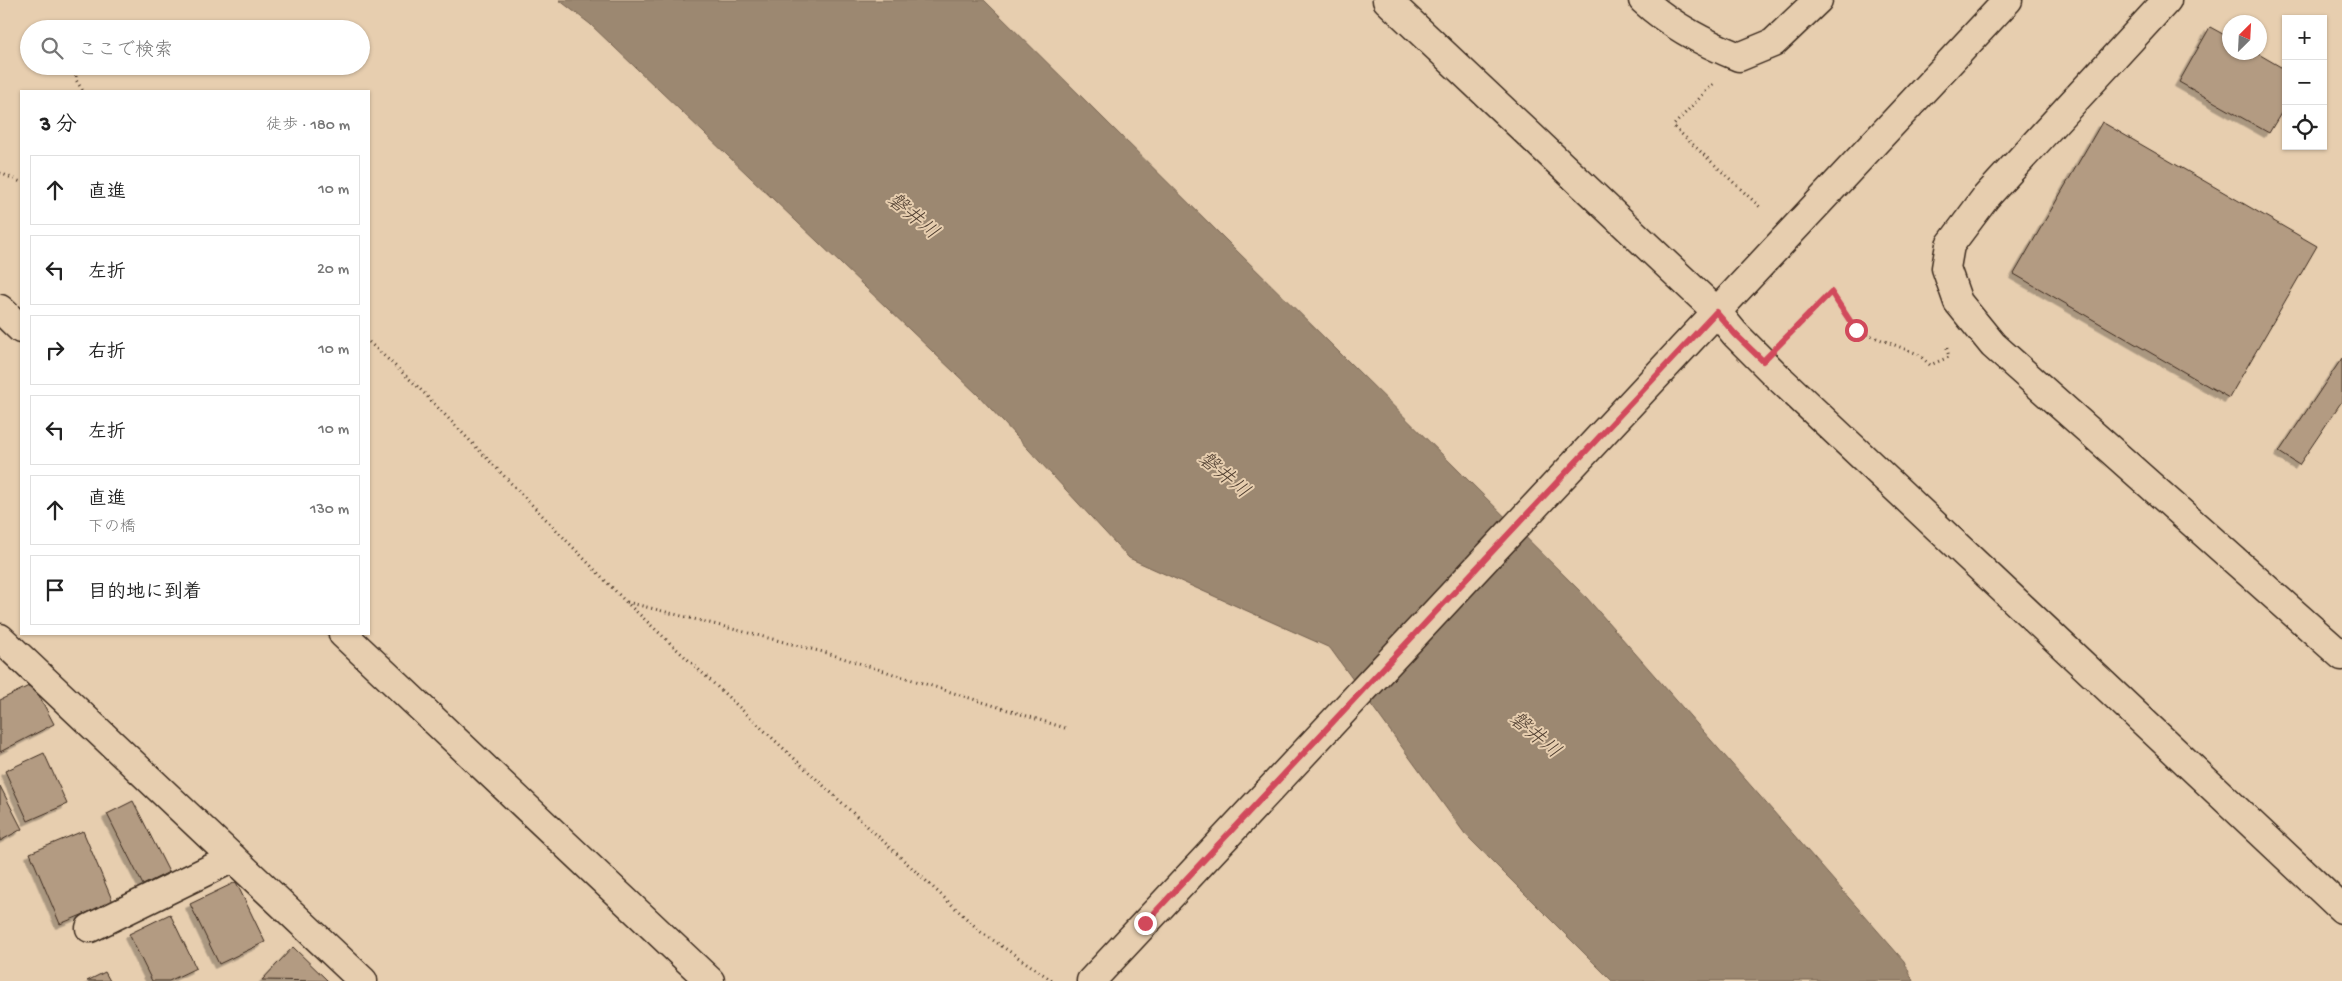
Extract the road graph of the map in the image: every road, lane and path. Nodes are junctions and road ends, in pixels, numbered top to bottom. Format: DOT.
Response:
graph roads {
  1 [pos="1387,0"];
  2 [pos="1643,0"];
  3 [pos="1818,0"];
  4 [pos="2008,0"];
  5 [pos="2167,0"];
  6 [pos="1739,57"];
  7 [pos="76,75"];
  8 [pos="82,90"];
  9 [pos="0,173"];
  10 [pos="20,182"];
  11 [pos="1760,207"];
  12 [pos="0,309"];
  13 [pos="1716,312"];
  14 [pos="20,328"];
  15 [pos="1944,338"];
  16 [pos="370,343"];
  17 [pos="1763,361"];
  18 [pos="626,602"];
  19 [pos="344,635"];
  20 [pos="0,638"];
  21 [pos="2342,656"];
  22 [pos="1065,728"];
  23 [pos="233,858"];
  24 [pos="2342,909"];
  25 [pos="90,928"];
  26 [pos="363,981"];
  27 [pos="710,981"];
  28 [pos="1053,981"];
  29 [pos="1091,981"];
  1 -- 13 [label="street"];
  2 -- 6 [label="street"];
  3 -- 6 [label="street"];
  4 -- 13 [label="street"];
  5 -- 21 [label="street"];
  6 -- 11 [label="path"];
  7 -- 8 [label="path"];
  9 -- 10 [label="path"];
  12 -- 14 [label="street"];
  13 -- 17 [label="street"];
  13 -- 29 [label="street"];
  15 -- 17 [label="path"];
  16 -- 18 [label="path"];
  17 -- 24 [label="street"];
  18 -- 22 [label="path"];
  18 -- 28 [label="path"];
  19 -- 27 [label="street"];
  20 -- 23 [label="street"];
  23 -- 25 [label="street"];
  23 -- 26 [label="street"];
}
